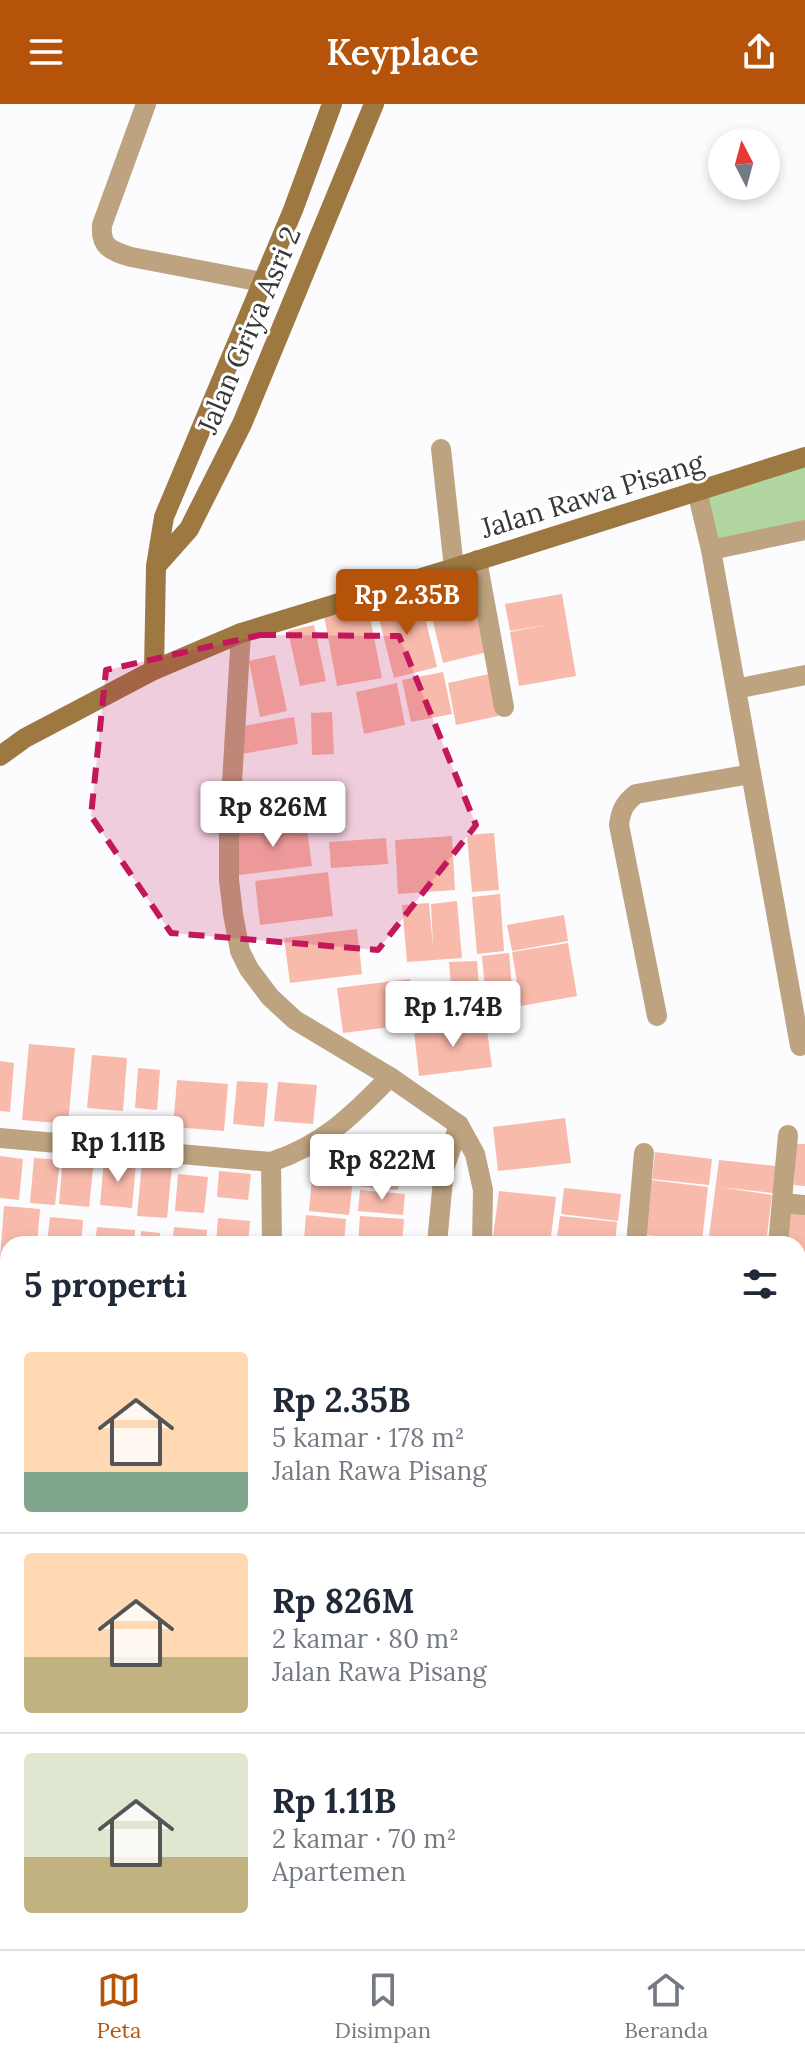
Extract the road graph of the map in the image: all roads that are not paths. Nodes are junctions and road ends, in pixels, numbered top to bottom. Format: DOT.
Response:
graph roads {
  1 [pos="146,104"];
  2 [pos="332,104"];
  3 [pos="374,104"];
  4 [pos="293,210"];
  5 [pos="325,222"];
  6 [pos="262,282"];
  7 [pos="441,449"];
  8 [pos="805,457"];
  9 [pos="697,491"];
  10 [pos="805,530"];
  11 [pos="711,550"];
  12 [pos="477,560"];
  13 [pos="156,566"];
  14 [pos="454,568"];
  15 [pos="241,633"];
  16 [pos="154,670"];
  17 [pos="805,675"];
  18 [pos="736,689"];
  19 [pos="504,707"];
  20 [pos="0,756"];
  21 [pos="751,774"];
  22 [pos="657,1016"];
  23 [pos="800,1046"];
  24 [pos="390,1077"];
  25 [pos="459,1125"];
  26 [pos="788,1135"];
  27 [pos="0,1138"];
  28 [pos="644,1153"];
  29 [pos="271,1162"];
  30 [pos="782,1203"];
  31 [pos="805,1205"];
  32 [pos="272,1236"];
  33 [pos="438,1236"];
  34 [pos="482,1236"];
  35 [pos="637,1236"];
  36 [pos="779,1236"];
  1 -- 6 [label="street"];
  2 -- 4 [label="street, Jalan Griya Asri 2"];
  3 -- 5 [label="street, Jalan Griya Asri 2"];
  4 -- 5 [label="street"];
  4 -- 6 [label="street, Jalan Griya Asri 2"];
  5 -- 13 [label="street, Jalan Griya Asri 2"];
  6 -- 13 [label="street, Jalan Griya Asri 2"];
  7 -- 14 [label="street"];
  8 -- 9 [label="street, Jalan Rawa Pisang"];
  9 -- 11 [label="street"];
  9 -- 12 [label="street, Jalan Rawa Pisang"];
  10 -- 11 [label="street"];
  11 -- 18 [label="street"];
  12 -- 14 [label="street, Jalan Rawa Pisang"];
  12 -- 19 [label="street"];
  13 -- 16 [label="street, Jalan Griya Asri 2"];
  14 -- 15 [label="street, Jalan Rawa Pisang"];
  15 -- 16 [label="street, Jalan Rawa Pisang"];
  15 -- 24 [label="street"];
  16 -- 20 [label="street, Jalan Rawa Pisang"];
  17 -- 18 [label="street"];
  18 -- 21 [label="street"];
  21 -- 22 [label="street"];
  21 -- 23 [label="street"];
  24 -- 25 [label="street"];
  24 -- 29 [label="street"];
  25 -- 33 [label="street"];
  25 -- 34 [label="street"];
  26 -- 30 [label="street"];
  27 -- 29 [label="street"];
  28 -- 35 [label="street"];
  29 -- 32 [label="street"];
  30 -- 31 [label="street"];
  30 -- 36 [label="street"];
}
